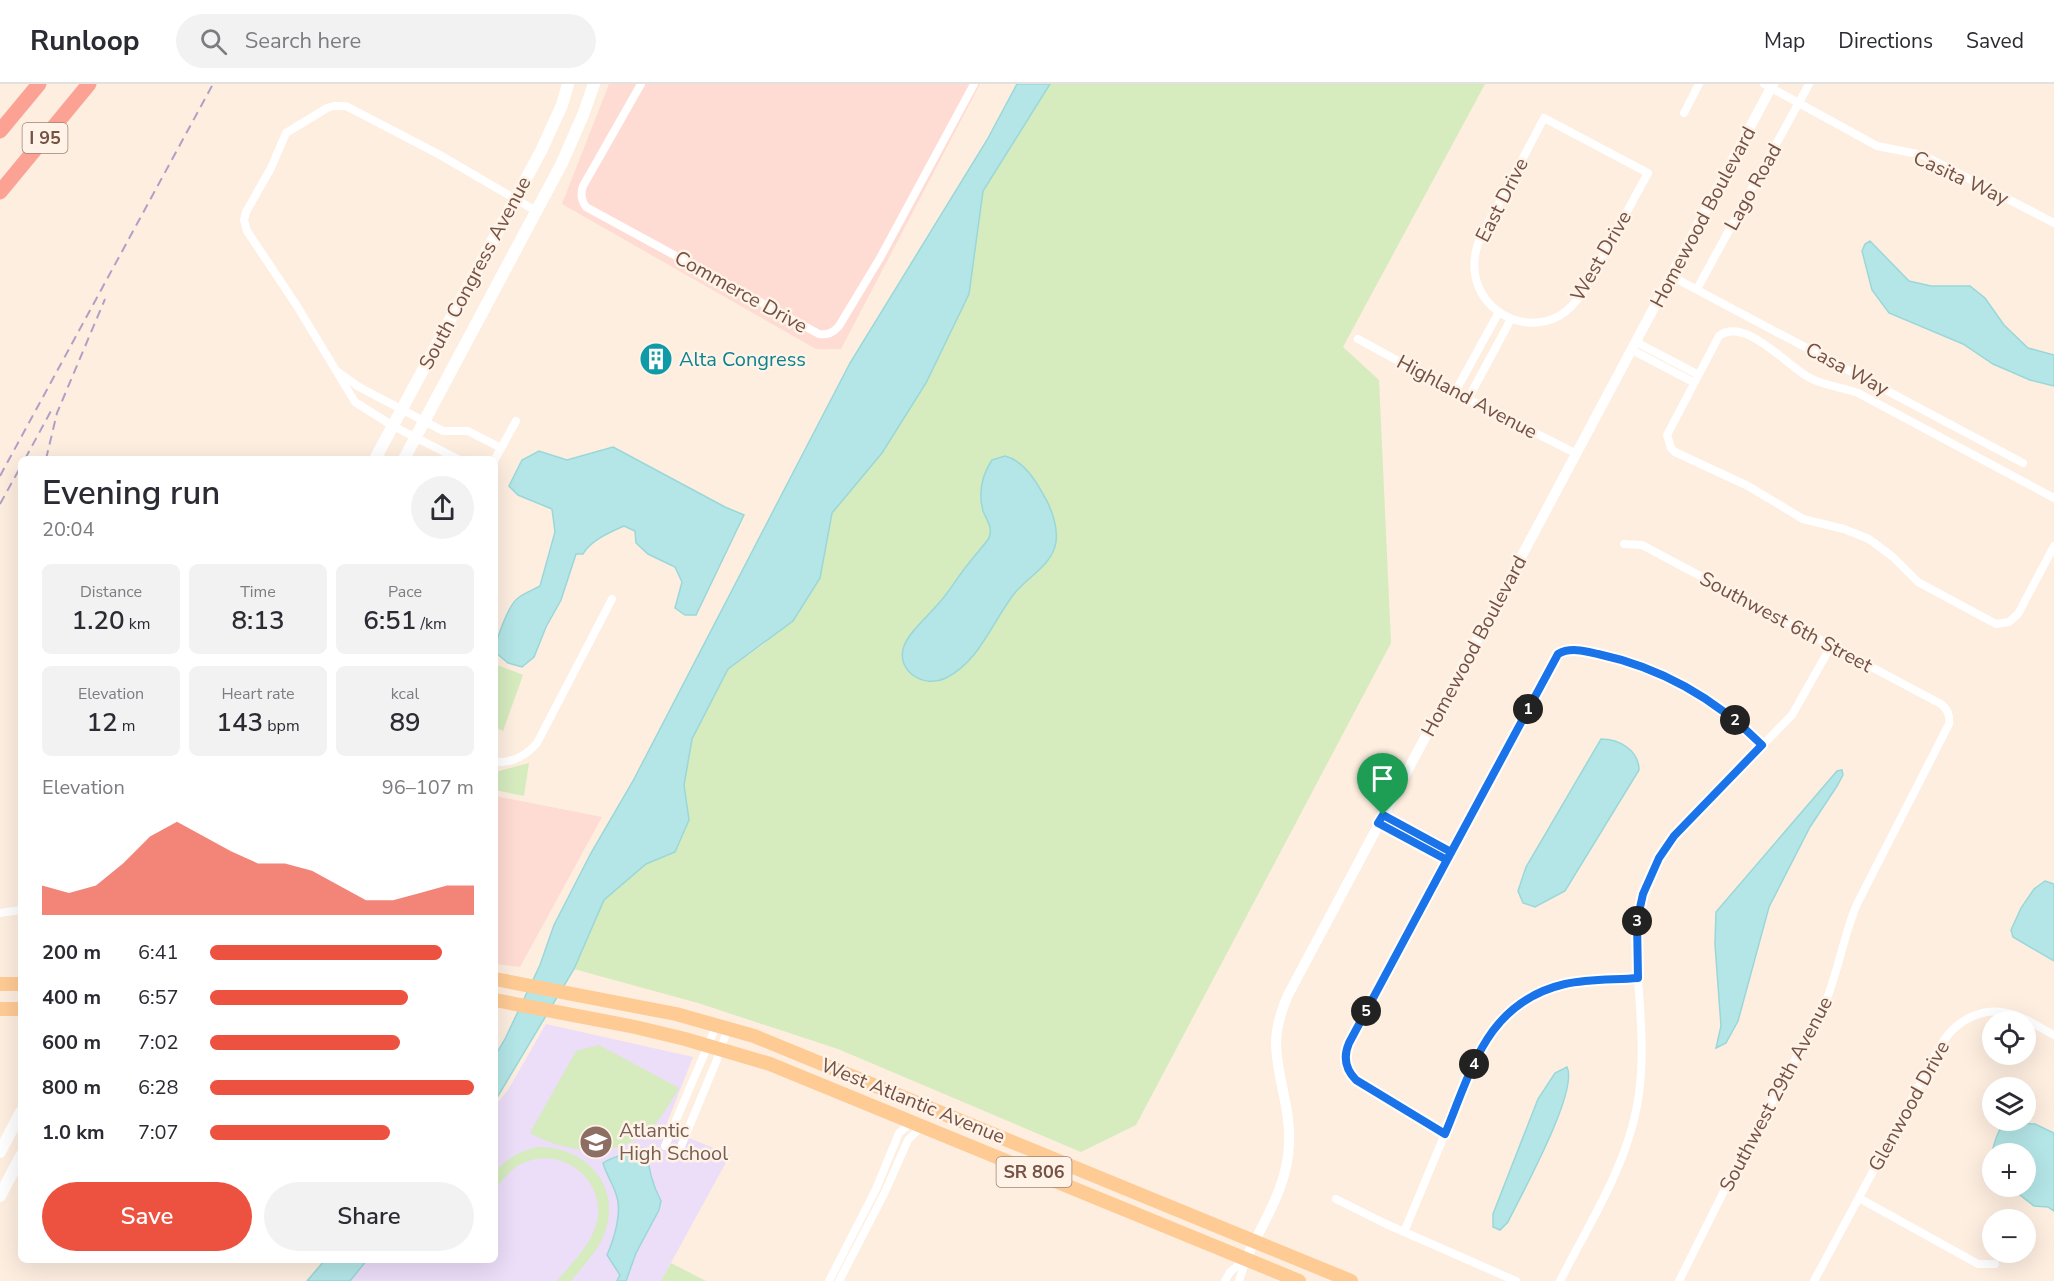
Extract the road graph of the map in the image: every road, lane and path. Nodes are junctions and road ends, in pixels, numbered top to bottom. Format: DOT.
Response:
graph roads {
  1 [pos="39,84"];
  2 [pos="89,84"];
  3 [pos="568,84"];
  4 [pos="594,84"];
  5 [pos="641,84"];
  6 [pos="974,84"];
  7 [pos="1699,84"];
  8 [pos="1809,84"];
  9 [pos="1770,85"];
  10 [pos="1799,102"];
  11 [pos="1684,113"];
  12 [pos="0,131"];
  13 [pos="1648,173"];
  14 [pos="0,192"];
  15 [pos="516,197"];
  16 [pos="536,211"];
  17 [pos="2054,223"];
  18 [pos="1671,276"];
  19 [pos="1697,289"];
  20 [pos="1505,316"];
  21 [pos="1358,339"];
  22 [pos="1634,346"];
  23 [pos="336,370"];
  24 [pos="1695,378"];
  25 [pos="1455,392"];
  26 [pos="1468,399"];
  27 [pos="402,410"];
  28 [pos="424,421"];
  29 [pos="516,421"];
  30 [pos="393,426"];
  31 [pos="416,436"];
  32 [pos="501,448"];
  33 [pos="1577,454"];
  34 [pos="377,456"];
  35 [pos="406,456"];
  36 [pos="453,456"];
  37 [pos="497,456"];
  38 [pos="2023,463"];
  39 [pos="2054,498"];
  40 [pos="1624,544"];
  41 [pos="2054,546"];
  42 [pos="612,599"];
  43 [pos="1831,646"];
  44 [pos="1945,708"];
  45 [pos="1762,745"];
  46 [pos="498,762"];
  47 [pos="1381,819"];
  48 [pos="1449,856"];
  49 [pos="18,911"];
  50 [pos="0,914"];
  51 [pos="1638,978"];
  52 [pos="498,980"];
  53 [pos="0,984"];
  54 [pos="18,984"];
  55 [pos="498,1001"];
  56 [pos="0,1009"];
  57 [pos="18,1009"];
  58 [pos="722,1026"];
  59 [pos="2054,1035"];
  60 [pos="715,1047"];
  61 [pos="18,1118"];
  62 [pos="956,1118"];
  63 [pos="917,1124"];
  64 [pos="1445,1134"];
  65 [pos="665,1146"];
  66 [pos="679,1151"];
  67 [pos="0,1152"];
  68 [pos="18,1162"];
  69 [pos="0,1196"];
  70 [pos="1858,1198"];
  71 [pos="1336,1199"];
  72 [pos="1404,1232"];
  73 [pos="1254,1241"];
  74 [pos="1246,1259"];
  75 [pos="1995,1264"];
  76 [pos="829,1281"];
  77 [pos="839,1281"];
  78 [pos="1225,1281"];
  79 [pos="1239,1281"];
  80 [pos="1299,1281"];
  81 [pos="1351,1281"];
  82 [pos="1516,1281"];
  83 [pos="1560,1281"];
  84 [pos="1679,1281"];
  85 [pos="1814,1281"];
  1 -- 12 [label="highway, I 95"];
  2 -- 14 [label="highway, I 95"];
  3 -- 15 [label="main road, South Congress Avenue"];
  4 -- 16 [label="main road, South Congress Avenue"];
  5 -- 6 [label="street, Commerce Drive"];
  7 -- 11 [label="street"];
  8 -- 10 [label="street, Lago Road"];
  9 -- 10 [label="street, Casita Way"];
  9 -- 18 [label="street, Homewood Boulevard"];
  10 -- 17 [label="street, Casita Way"];
  10 -- 19 [label="street, Lago Road"];
  13 -- 20 [label="street, West Drive"];
  13 -- 20 [label="street, East Drive"];
  15 -- 16 [label="street"];
  15 -- 23 [label="street"];
  15 -- 27 [label="main road, South Congress Avenue"];
  16 -- 28 [label="main road, South Congress Avenue"];
  18 -- 19 [label="street, Casa Way"];
  18 -- 22 [label="street, Homewood Boulevard"];
  19 -- 38 [label="street, Casa Way"];
  20 -- 25 [label="street"];
  20 -- 26 [label="street"];
  21 -- 25 [label="street, Highland Avenue"];
  22 -- 24 [label="street"];
  22 -- 33 [label="street, Homewood Boulevard"];
  23 -- 27 [label="street"];
  23 -- 30 [label="street"];
  24 -- 39 [label="street"];
  24 -- 41 [label="street"];
  25 -- 26 [label="street, Highland Avenue"];
  26 -- 33 [label="street, Highland Avenue"];
  27 -- 28 [label="street"];
  27 -- 30 [label="main road, South Congress Avenue"];
  28 -- 31 [label="main road, South Congress Avenue"];
  28 -- 32 [label="street"];
  29 -- 32 [label="street"];
  30 -- 31 [label="street"];
  30 -- 34 [label="main road, South Congress Avenue"];
  31 -- 35 [label="main road, South Congress Avenue"];
  31 -- 36 [label="street"];
  32 -- 37 [label="street"];
  33 -- 47 [label="street, Homewood Boulevard"];
  40 -- 43 [label="street, Southwest 6th Street"];
  42 -- 46 [label="street"];
  43 -- 44 [label="street, Southwest 6th Street"];
  43 -- 45 [label="street"];
  44 -- 84 [label="street, Southwest 29th Avenue"];
  45 -- 48 [label="street"];
  45 -- 51 [label="street"];
  47 -- 48 [label="street"];
  47 -- 73 [label="street, Homewood Boulevard"];
  48 -- 64 [label="street"];
  49 -- 50 [label="street"];
  51 -- 64 [label="street"];
  51 -- 83 [label="street"];
  52 -- 58 [label="main road, West Atlantic Avenue / SR 806"];
  53 -- 54 [label="main road"];
  55 -- 60 [label="main road, West Atlantic Avenue / SR 806"];
  56 -- 57 [label="main road"];
  58 -- 60 [label="street"];
  58 -- 62 [label="main road, West Atlantic Avenue / SR 806"];
  59 -- 70 [label="street, Glenwood Drive"];
  60 -- 63 [label="main road, West Atlantic Avenue / SR 806"];
  60 -- 65 [label="street"];
  60 -- 66 [label="street"];
  61 -- 67 [label="main road"];
  62 -- 63 [label="main road"];
  62 -- 73 [label="main road, West Atlantic Avenue / SR 806"];
  63 -- 74 [label="main road, West Atlantic Avenue / SR 806"];
  63 -- 76 [label="street"];
  63 -- 77 [label="street"];
  64 -- 72 [label="street"];
  68 -- 69 [label="main road"];
  70 -- 75 [label="street"];
  70 -- 85 [label="street, Glenwood Drive"];
  71 -- 72 [label="street"];
  72 -- 82 [label="street"];
  73 -- 74 [label="street, Homewood Boulevard"];
  73 -- 81 [label="main road, West Atlantic Avenue / SR 806"];
  74 -- 78 [label="street"];
  74 -- 79 [label="street"];
  74 -- 80 [label="main road, West Atlantic Avenue / SR 806"];
}
